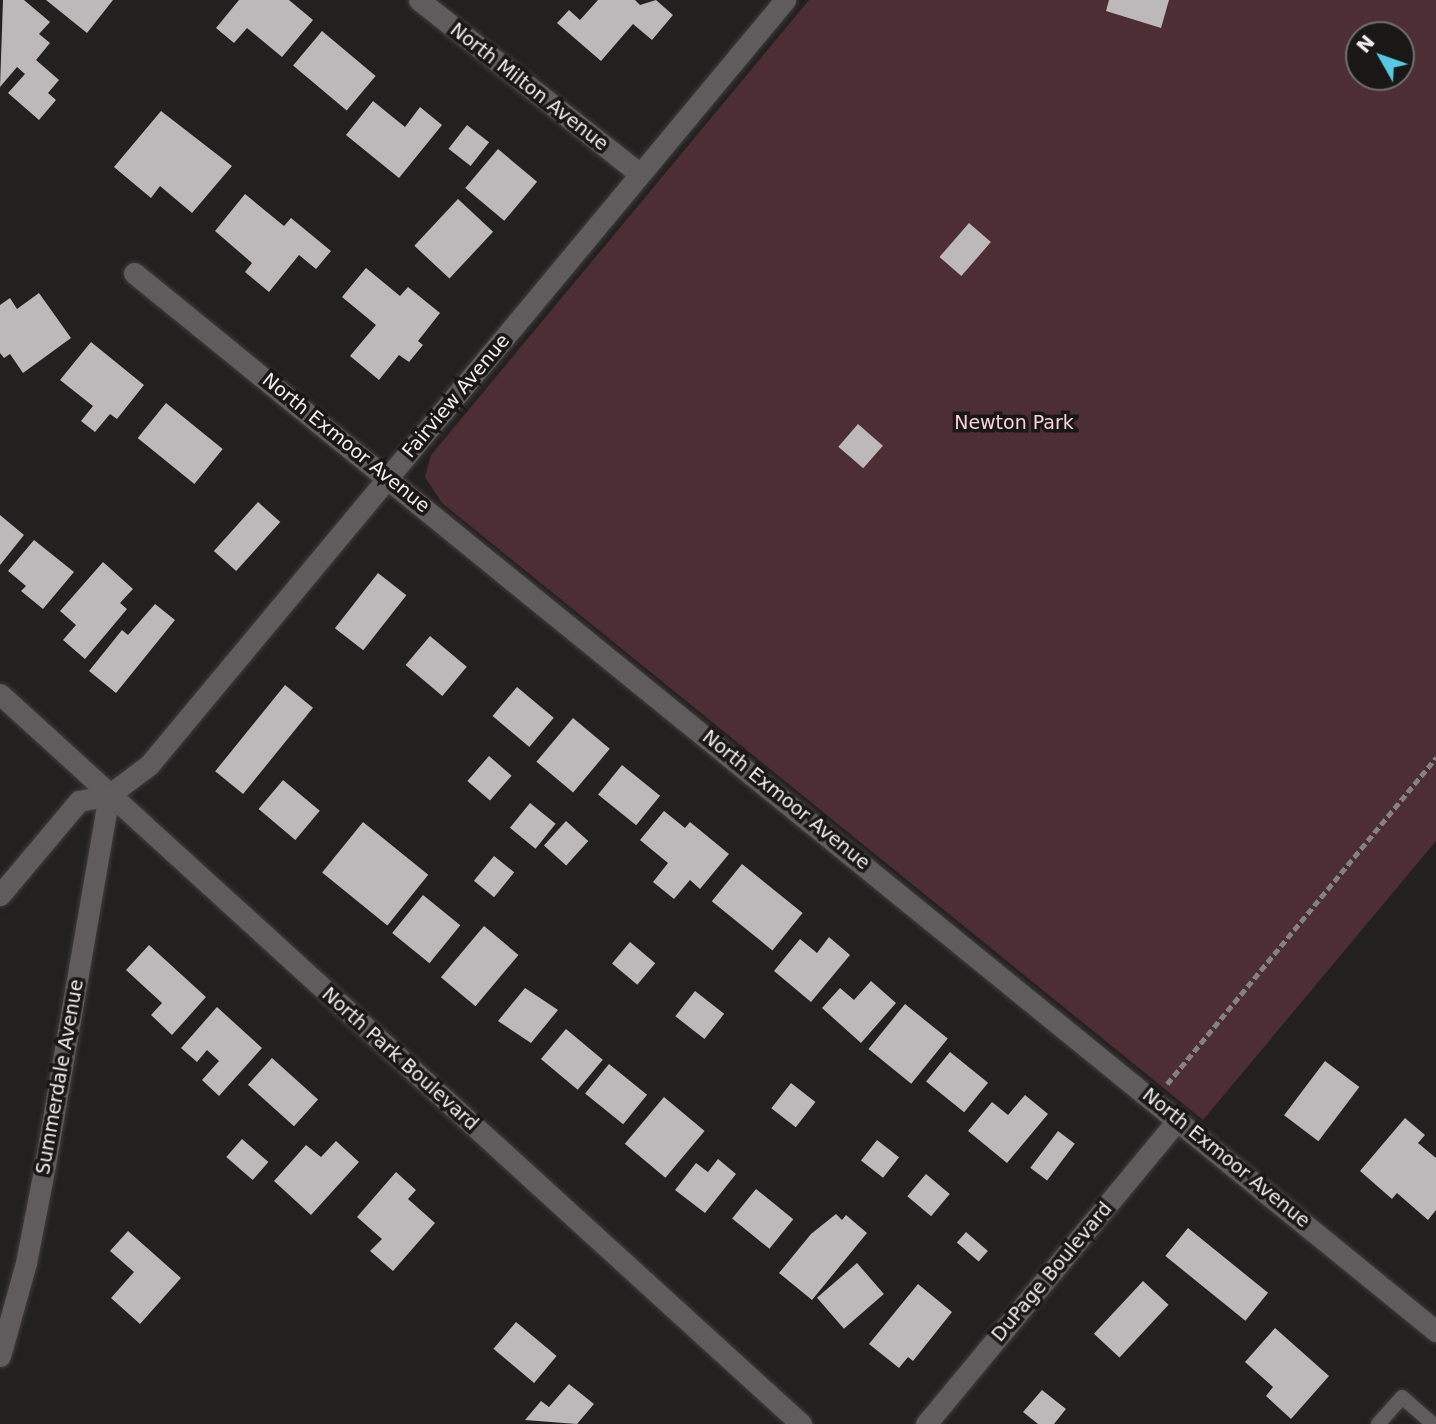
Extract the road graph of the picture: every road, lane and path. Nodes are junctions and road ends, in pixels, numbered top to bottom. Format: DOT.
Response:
graph roads {
  1 [pos="419,0"];
  2 [pos="785,0"];
  3 [pos="640,174"];
  4 [pos="134,273"];
  5 [pos="389,476"];
  6 [pos="0,694"];
  7 [pos="1436,758"];
  8 [pos="109,795"];
  9 [pos="0,895"];
  10 [pos="1160,1093"];
  11 [pos="1178,1119"];
  12 [pos="1436,1331"];
  13 [pos="0,1356"];
  14 [pos="801,1424"];
  15 [pos="926,1424"];
  16 [pos="1378,1424"];
  17 [pos="1433,1424"];
  1 -- 3 [label="street, North Milton Avenue"];
  2 -- 3 [label="street, Fairview Avenue"];
  3 -- 5 [label="street, Fairview Avenue"];
  4 -- 5 [label="street, North Exmoor Avenue"];
  5 -- 8 [label="street, Fairview Avenue"];
  5 -- 11 [label="street, North Exmoor Avenue"];
  6 -- 8 [label="street, North Park Boulevard"];
  7 -- 10 [label="path"];
  8 -- 9 [label="street, Fairview Avenue"];
  8 -- 13 [label="street, Summerdale Avenue"];
  8 -- 14 [label="street, North Park Boulevard"];
  11 -- 12 [label="street, North Exmoor Avenue"];
  11 -- 15 [label="street, DuPage Boulevard"];
  16 -- 17 [label="lane"];
}
